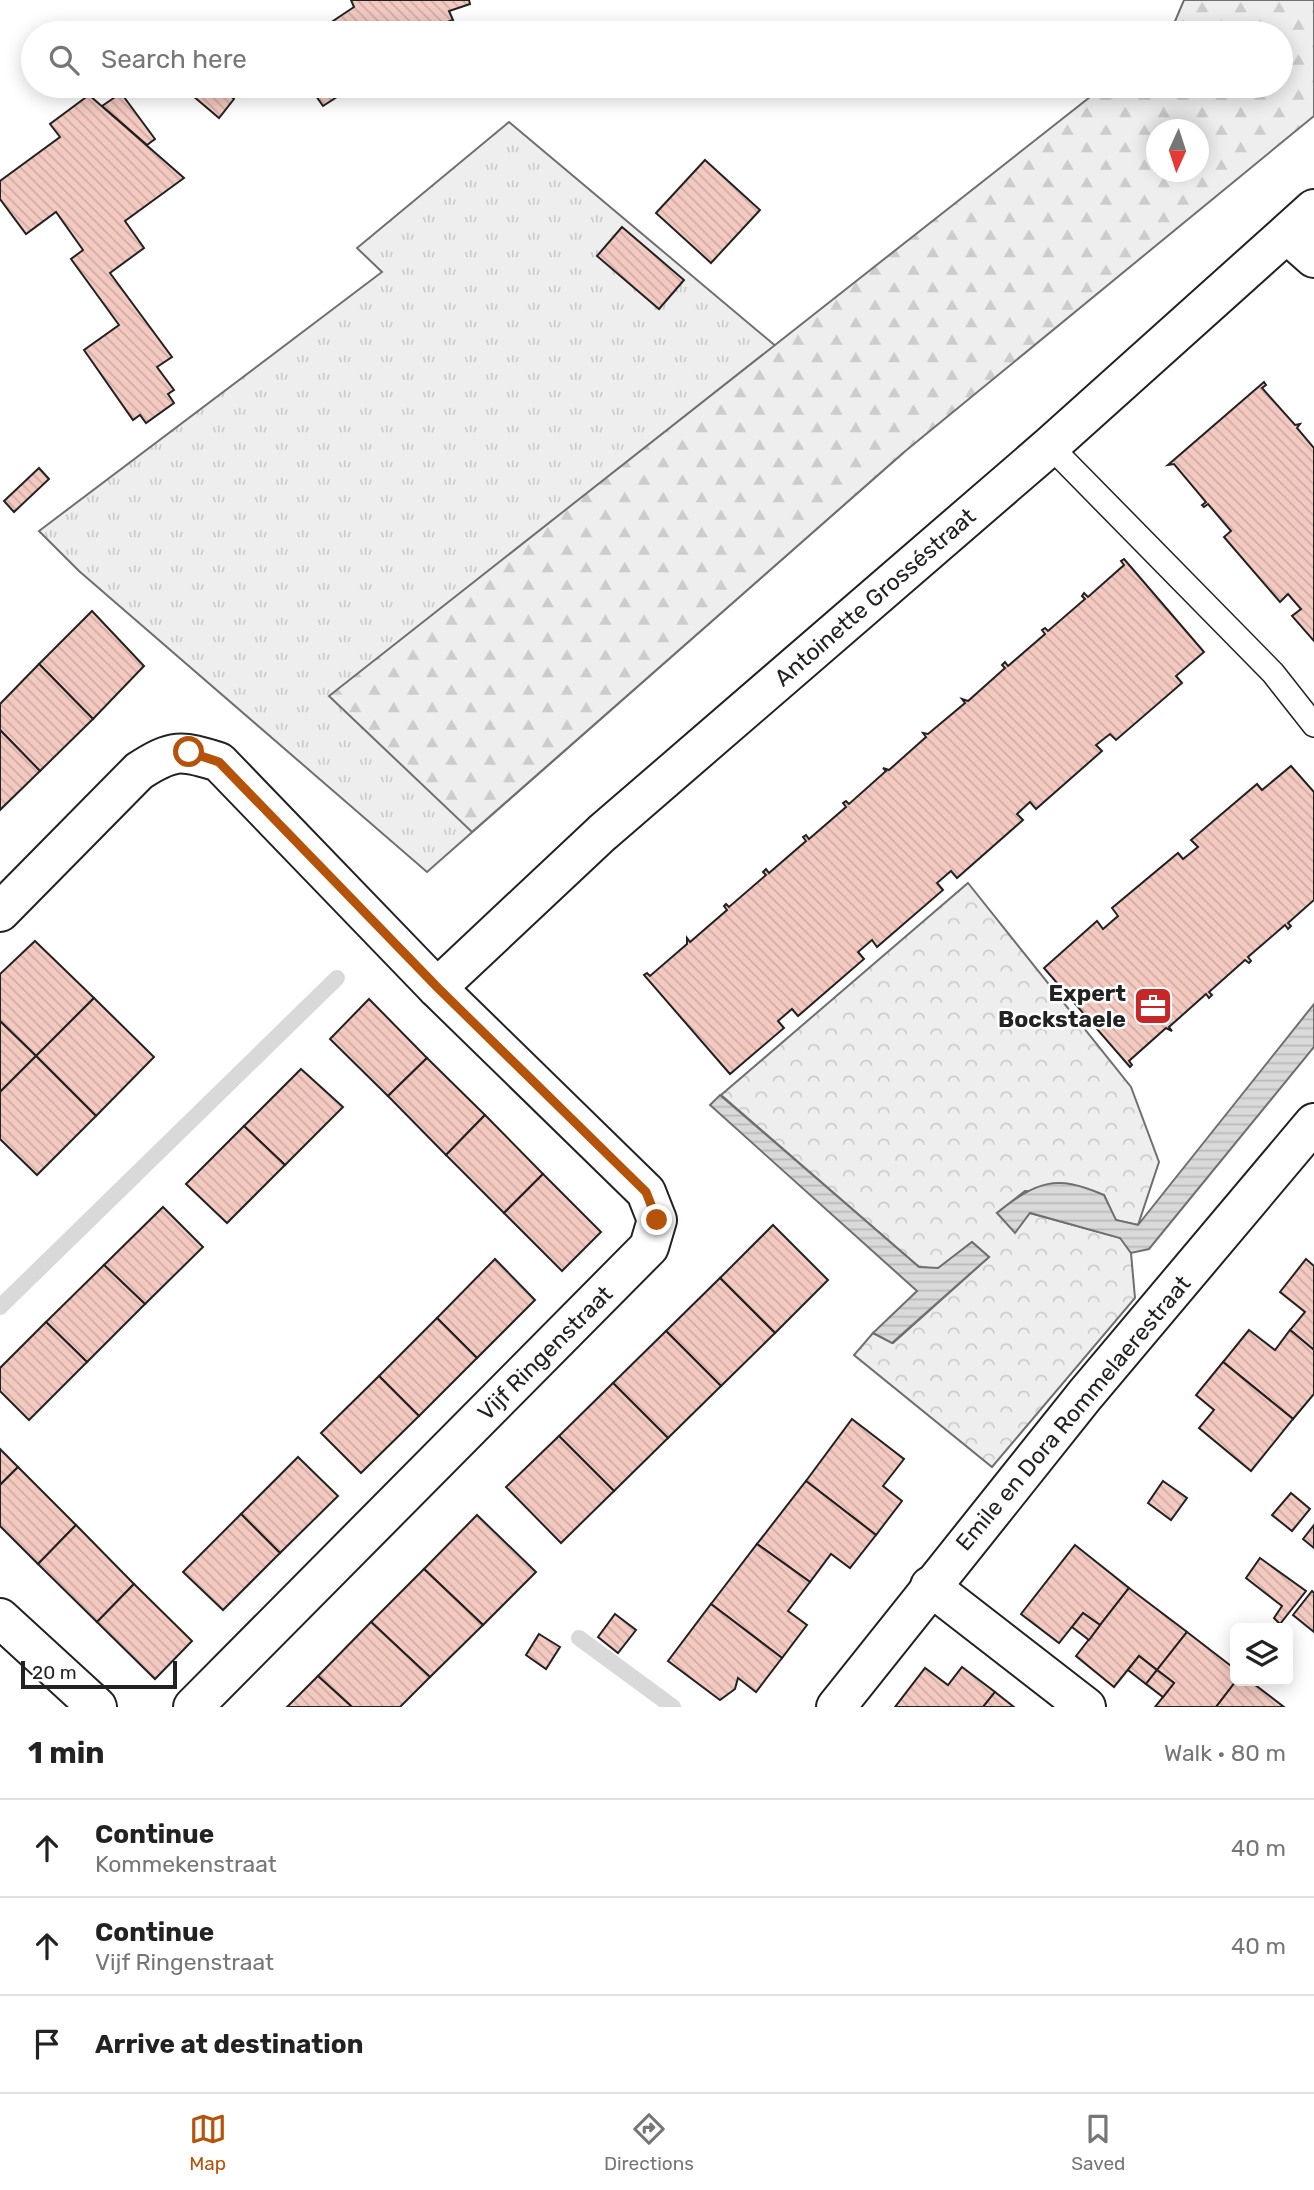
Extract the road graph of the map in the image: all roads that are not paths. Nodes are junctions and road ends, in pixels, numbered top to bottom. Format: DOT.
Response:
graph roads {
  1 [pos="1305,234"];
  2 [pos="1050,446"];
  3 [pos="1314,724"];
  4 [pos="0,912"];
  5 [pos="438,988"];
  6 [pos="1314,1123"];
  7 [pos="930,1586"];
  8 [pos="0,1618"];
  9 [pos="97,1707"];
  10 [pos="193,1707"];
  11 [pos="836,1707"];
  12 [pos="1086,1707"];
  1 -- 2 [label="street, Antoinette Grosséstraat"];
  2 -- 3 [label="lane"];
  2 -- 5 [label="street, Antoinette Grosséstraat"];
  4 -- 5 [label="street, Vijf Ringenstraat"];
  5 -- 10 [label="street, Vijf Ringenstraat"];
  6 -- 7 [label="street, Emile en Dora Rommelaerestraat"];
  7 -- 11 [label="street, Emile en Dora Rommelaerestraat"];
  7 -- 12 [label="street"];
  8 -- 9 [label="street"];
}
